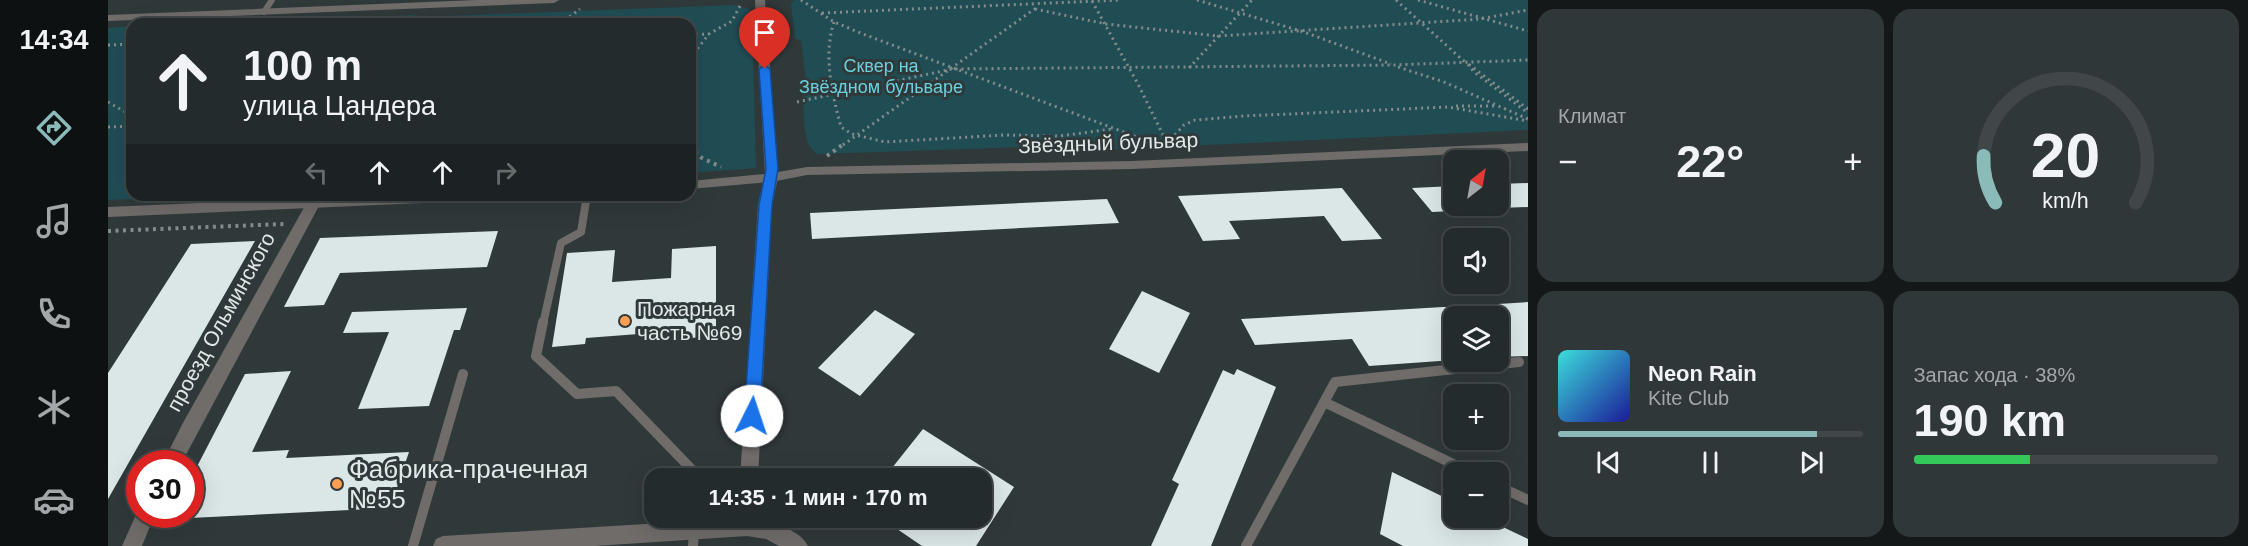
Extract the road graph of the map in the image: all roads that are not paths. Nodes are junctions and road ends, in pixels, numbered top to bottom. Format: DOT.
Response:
graph roads {
  1 [pos="272,0"];
  2 [pos="554,0"];
  3 [pos="760,0"];
  4 [pos="388,3"];
  5 [pos="264,12"];
  6 [pos="108,18"];
  7 [pos="1528,147"];
  8 [pos="771,178"];
  9 [pos="696,184"];
  10 [pos="371,201"];
  11 [pos="586,201"];
  12 [pos="313,204"];
  13 [pos="108,212"];
  14 [pos="1519,362"];
  15 [pos="463,374"];
  16 [pos="1324,402"];
  17 [pos="179,450"];
  18 [pos="1449,462"];
  19 [pos="690,468"];
  20 [pos="750,468"];
  21 [pos="1509,491"];
  22 [pos="1528,500"];
  23 [pos="140,528"];
  24 [pos="725,528"];
  25 [pos="763,528"];
  26 [pos="694,539"];
  27 [pos="132,546"];
  28 [pos="413,546"];
  29 [pos="443,546"];
  30 [pos="798,546"];
  31 [pos="1246,546"];
  1 -- 5 [label="lane"];
  2 -- 4 [label="street"];
  3 -- 8 [label="street"];
  4 -- 5 [label="street"];
  5 -- 6 [label="street"];
  7 -- 8 [label="street, Звёздный бульвар"];
  8 -- 9 [label="street, Звёздный бульвар"];
  8 -- 20 [label="street"];
  10 -- 12 [label="street"];
  11 -- 19 [label="lane"];
  12 -- 13 [label="street"];
  12 -- 17 [label="street, проезд Ольминского"];
  14 -- 16 [label="lane"];
  15 -- 28 [label="lane"];
  16 -- 18 [label="lane"];
  16 -- 31 [label="lane"];
  21 -- 22 [label="lane"];
  23 -- 27 [label="street"];
  24 -- 26 [label="street"];
  25 -- 30 [label="street"];
  26 -- 29 [label="street"];
}
